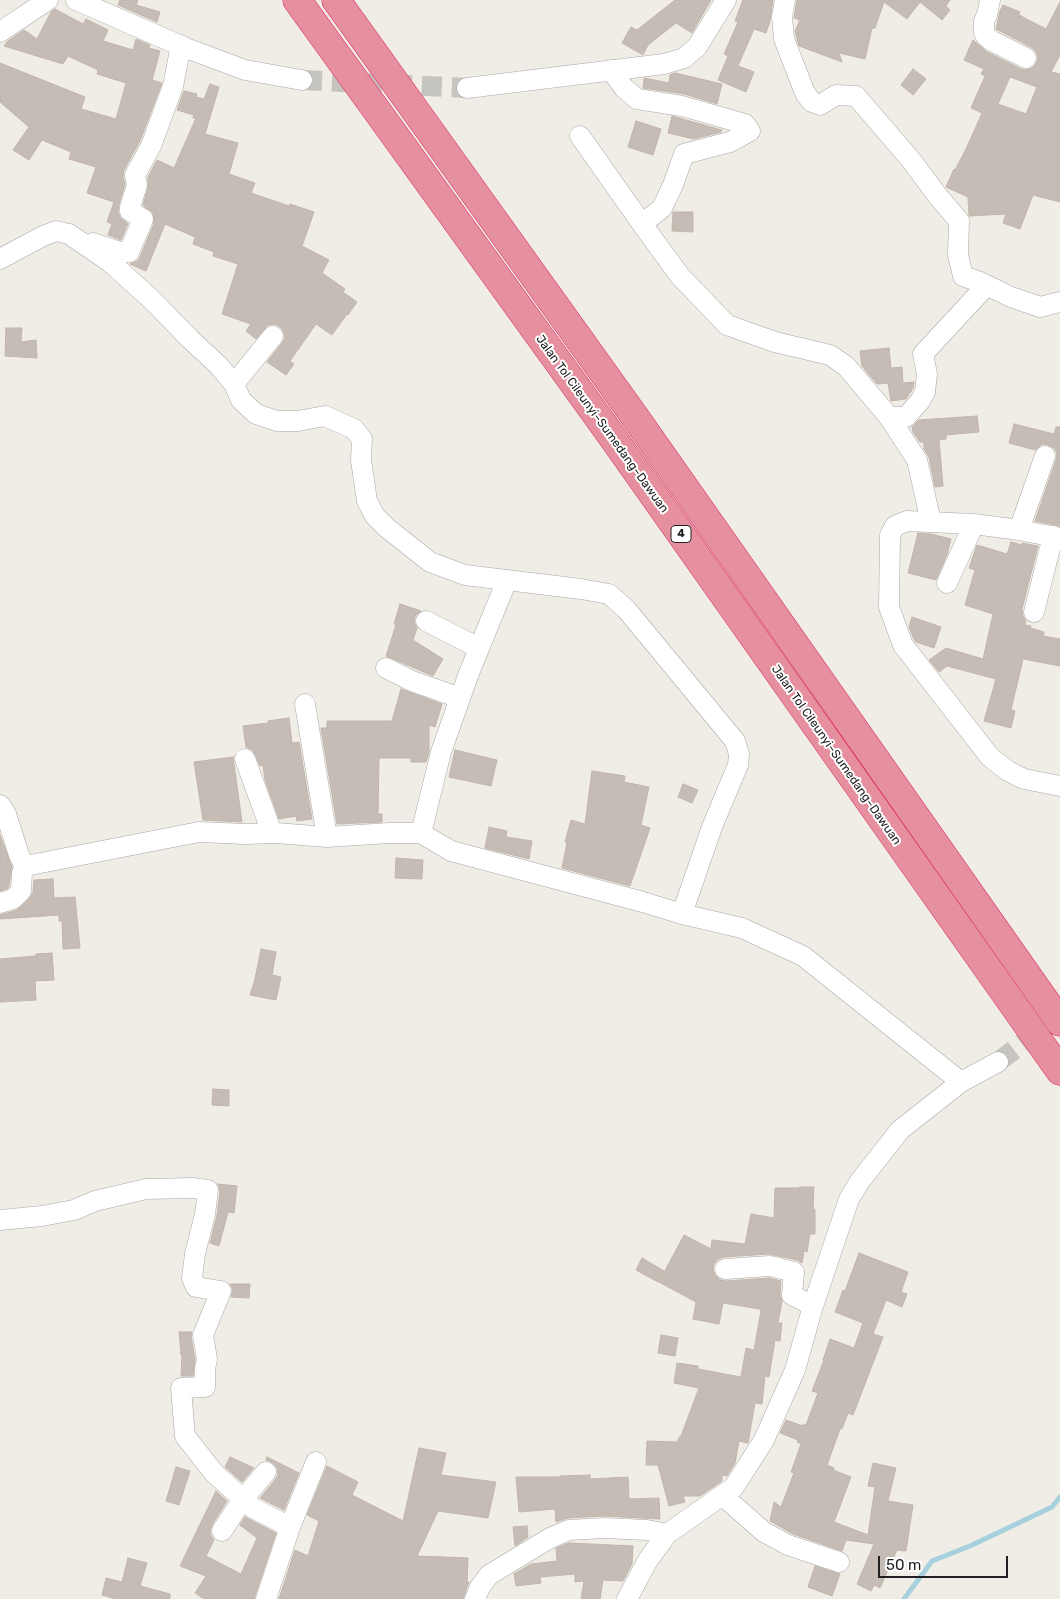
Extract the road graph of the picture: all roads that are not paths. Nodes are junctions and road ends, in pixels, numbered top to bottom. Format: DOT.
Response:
graph roads {
  1 [pos="48,0"];
  2 [pos="76,0"];
  3 [pos="297,0"];
  4 [pos="336,0"];
  5 [pos="726,0"];
  6 [pos="785,0"];
  7 [pos="990,0"];
  8 [pos="0,32"];
  9 [pos="182,46"];
  10 [pos="1026,58"];
  11 [pos="611,70"];
  12 [pos="302,80"];
  13 [pos="467,88"];
  14 [pos="580,136"];
  15 [pos="642,224"];
  16 [pos="85,245"];
  17 [pos="0,259"];
  18 [pos="986,286"];
  19 [pos="1060,302"];
  20 [pos="272,336"];
  21 [pos="234,384"];
  22 [pos="889,417"];
  23 [pos="1045,456"];
  24 [pos="930,522"];
  25 [pos="974,524"];
  26 [pos="1019,530"];
  27 [pos="1057,537"];
  28 [pos="507,580"];
  29 [pos="947,583"];
  30 [pos="1034,612"];
  31 [pos="426,621"];
  32 [pos="479,648"];
  33 [pos="386,668"];
  34 [pos="460,698"];
  35 [pos="306,704"];
  36 [pos="245,759"];
  37 [pos="1060,786"];
  38 [pos="0,805"];
  39 [pos="272,833"];
  40 [pos="421,833"];
  41 [pos="327,837"];
  42 [pos="25,866"];
  43 [pos="0,903"];
  44 [pos="682,914"];
  45 [pos="1060,1022"];
  46 [pos="998,1062"];
  47 [pos="1060,1071"];
  48 [pos="961,1082"];
  49 [pos="0,1220"];
  50 [pos="725,1269"];
  51 [pos="813,1306"];
  52 [pos="316,1462"];
  53 [pos="266,1472"];
  54 [pos="723,1496"];
  55 [pos="243,1500"];
  56 [pos="290,1527"];
  57 [pos="222,1531"];
  58 [pos="667,1534"];
  59 [pos="839,1562"];
  60 [pos="266,1599"];
  61 [pos="475,1599"];
  62 [pos="627,1599"];
  1 -- 8 [label="street"];
  2 -- 9 [label="street"];
  3 -- 47 [label="highway, Jalan Tol Cileunyi–Sumedang–Dawuan / 4"];
  4 -- 45 [label="highway, 4"];
  5 -- 11 [label="street"];
  6 -- 18 [label="street"];
  7 -- 10 [label="street"];
  9 -- 12 [label="street"];
  9 -- 16 [label="street"];
  11 -- 13 [label="street"];
  11 -- 15 [label="street"];
  14 -- 15 [label="street"];
  15 -- 22 [label="street"];
  16 -- 17 [label="street"];
  16 -- 21 [label="street"];
  18 -- 19 [label="street"];
  18 -- 22 [label="street"];
  20 -- 21 [label="street"];
  21 -- 28 [label="street"];
  22 -- 24 [label="street"];
  23 -- 26 [label="street"];
  24 -- 25 [label="street"];
  24 -- 37 [label="street"];
  25 -- 26 [label="street"];
  25 -- 29 [label="street"];
  26 -- 27 [label="street"];
  27 -- 30 [label="street"];
  28 -- 32 [label="street"];
  28 -- 44 [label="street"];
  31 -- 32 [label="street"];
  32 -- 34 [label="street"];
  33 -- 34 [label="street"];
  34 -- 40 [label="street"];
  35 -- 41 [label="street"];
  36 -- 39 [label="street"];
  38 -- 42 [label="street"];
  39 -- 41 [label="street"];
  39 -- 42 [label="street"];
  40 -- 41 [label="street"];
  40 -- 44 [label="street"];
  42 -- 43 [label="street"];
  44 -- 48 [label="street"];
  46 -- 48 [label="street"];
  48 -- 51 [label="street"];
  49 -- 55 [label="street"];
  50 -- 51 [label="street"];
  51 -- 54 [label="street"];
  52 -- 56 [label="street"];
  53 -- 55 [label="street"];
  54 -- 58 [label="street"];
  54 -- 59 [label="street"];
  55 -- 56 [label="street"];
  55 -- 57 [label="street"];
  56 -- 60 [label="street"];
  58 -- 61 [label="street"];
  58 -- 62 [label="street"];
}
